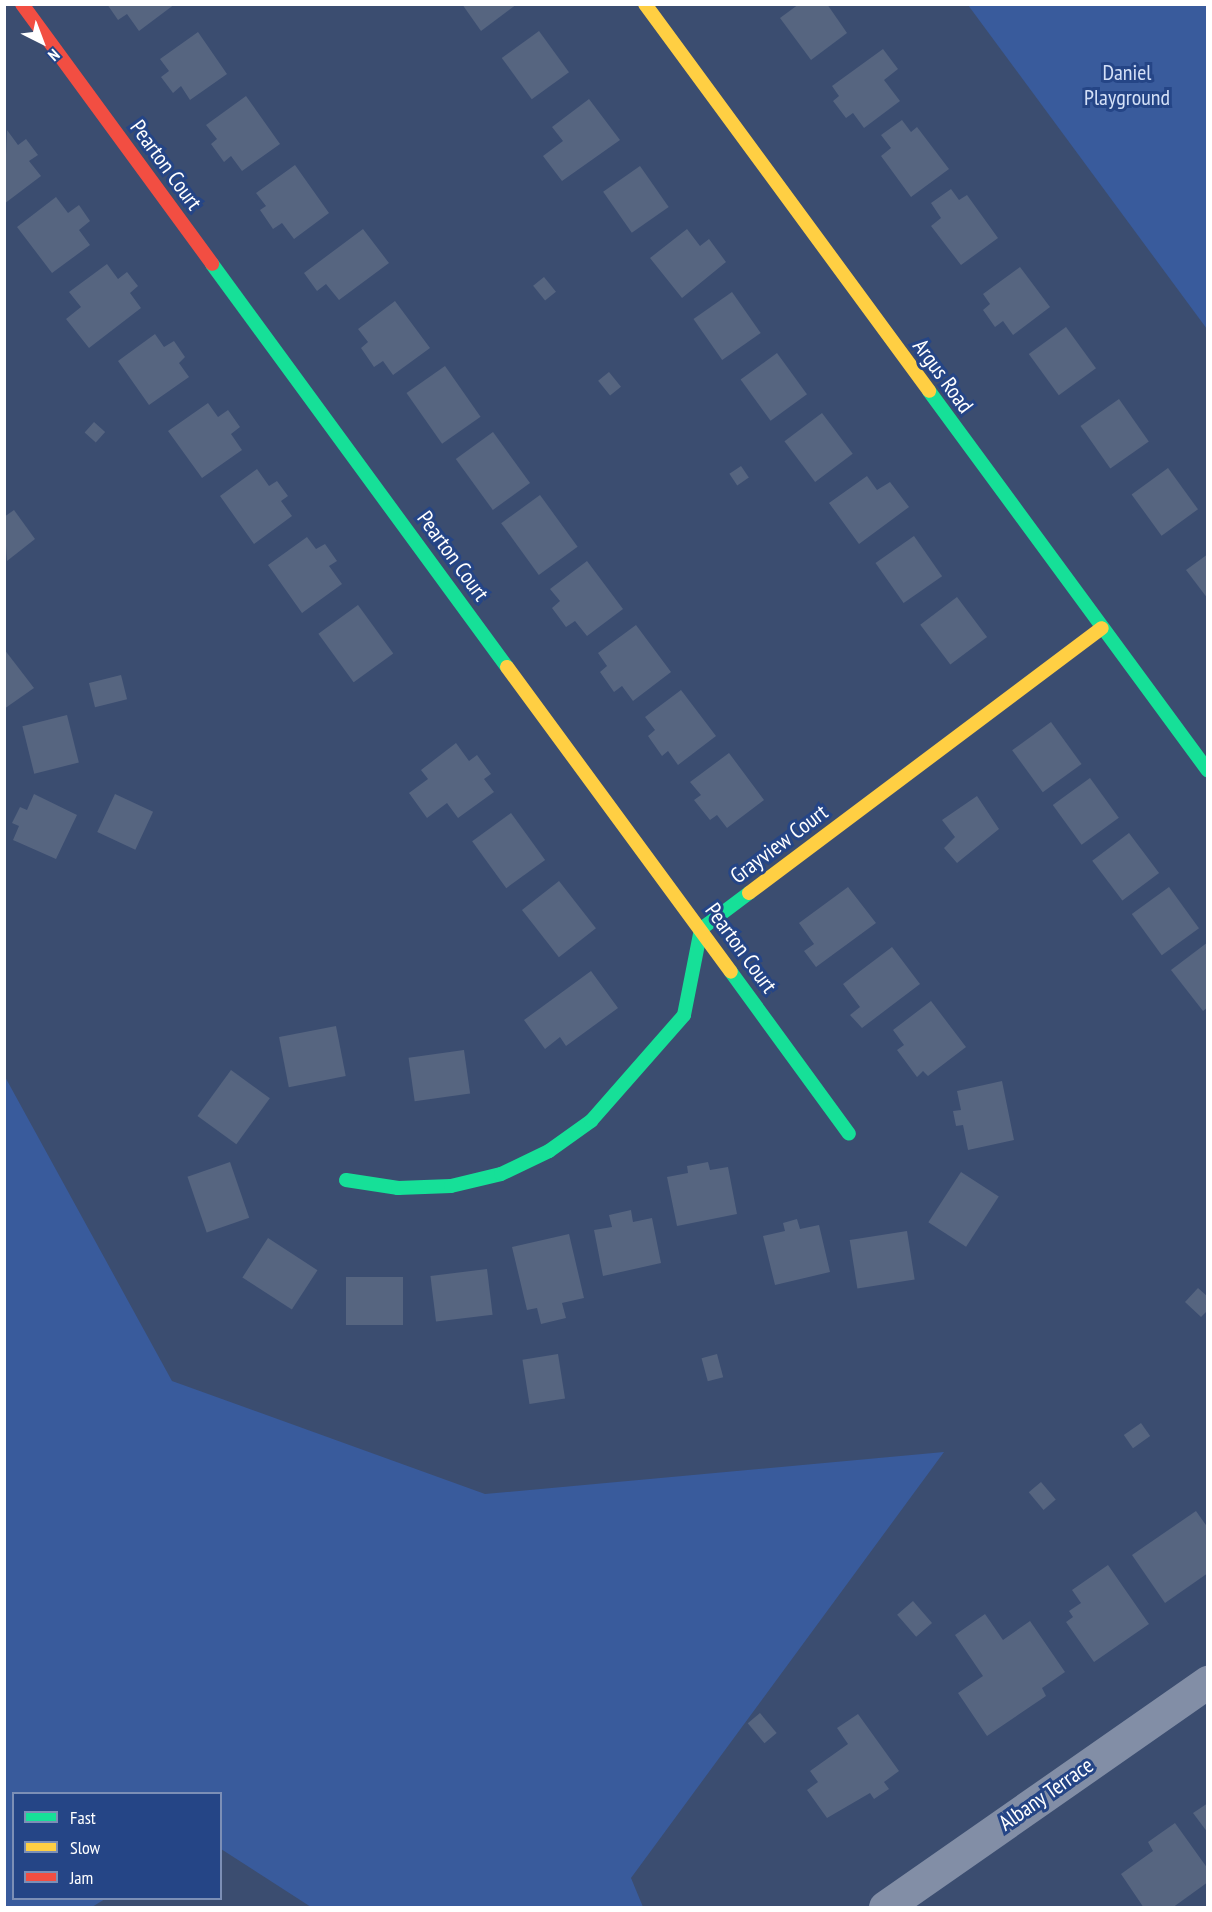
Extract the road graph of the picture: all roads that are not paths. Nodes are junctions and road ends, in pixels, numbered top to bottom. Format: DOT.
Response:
graph roads {
  1 [pos="22,4"];
  2 [pos="645,4"];
  3 [pos="1102,628"];
  4 [pos="1208,771"];
  5 [pos="701,928"];
  6 [pos="849,1134"];
  7 [pos="346,1180"];
  8 [pos="1208,1682"];
  9 [pos="885,1906"];
  1 -- 5 [label="street, Pearton Court"];
  2 -- 3 [label="street, Argus Road"];
  3 -- 4 [label="street, Argus Road"];
  3 -- 5 [label="street, Grayview Court"];
  5 -- 6 [label="street, Pearton Court"];
  5 -- 7 [label="street"];
  8 -- 9 [label="street, Albany Terrace"];
}
